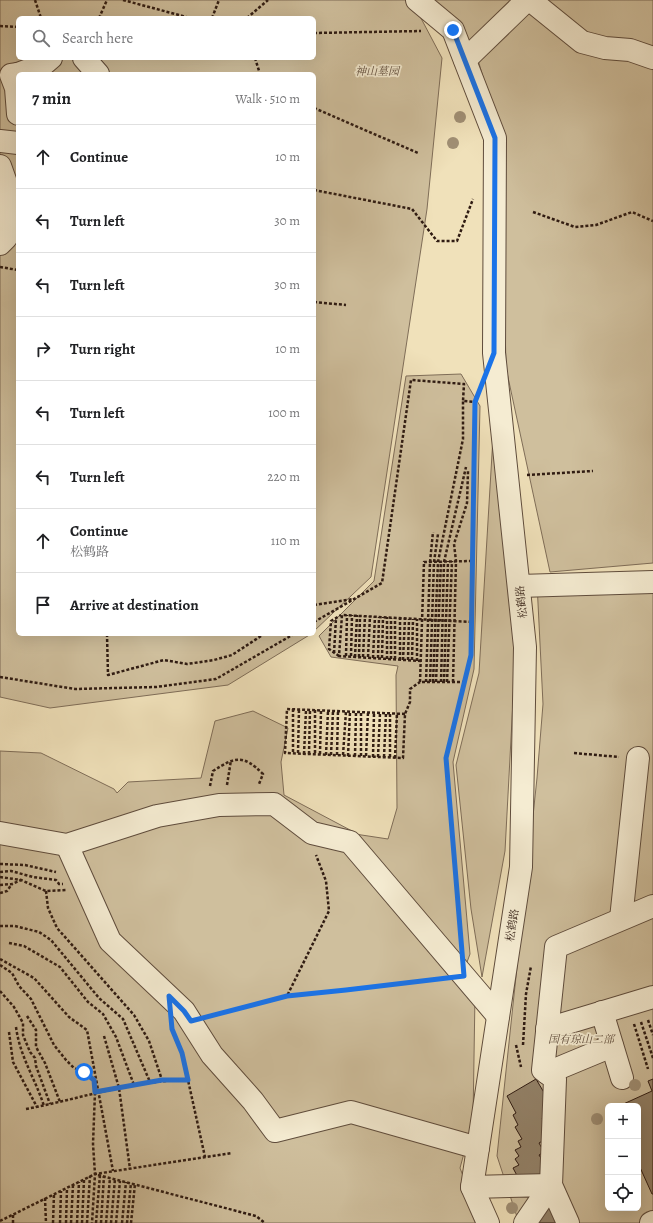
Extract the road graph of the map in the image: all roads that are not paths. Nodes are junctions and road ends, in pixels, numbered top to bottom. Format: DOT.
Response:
graph roads {
  1 [pos="416,0"];
  2 [pos="529,0"];
  3 [pos="653,58"];
  4 [pos="49,60"];
  5 [pos="86,60"];
  6 [pos="465,60"];
  7 [pos="23,72"];
  8 [pos="96,72"];
  9 [pos="16,74"];
  10 [pos="16,88"];
  11 [pos="0,141"];
  12 [pos="16,143"];
  13 [pos="0,166"];
  14 [pos="0,244"];
  15 [pos="653,582"];
  16 [pos="519,586"];
  17 [pos="638,758"];
  18 [pos="0,833"];
  19 [pos="68,844"];
  20 [pos="653,906"];
  21 [pos="621,919"];
  22 [pos="639,1001"];
  23 [pos="602,1012"];
  24 [pos="498,1016"];
  25 [pos="547,1029"];
  26 [pos="612,1046"];
  27 [pos="547,1073"];
  28 [pos="622,1078"];
  29 [pos="478,1148"];
  30 [pos="551,1185"];
  31 [pos="472,1187"];
  32 [pos="488,1223"];
  33 [pos="525,1223"];
  34 [pos="568,1223"];
  1 -- 6 [label="street, 松鹤路"];
  2 -- 3 [label="street"];
  2 -- 6 [label="street"];
  4 -- 7 [label="street"];
  5 -- 8 [label="street"];
  6 -- 16 [label="street, 松鹤路"];
  9 -- 10 [label="street"];
  11 -- 12 [label="street"];
  13 -- 14 [label="street"];
  15 -- 16 [label="street"];
  16 -- 24 [label="street, 松鹤路"];
  17 -- 21 [label="street"];
  18 -- 19 [label="street"];
  19 -- 24 [label="street"];
  19 -- 29 [label="street"];
  20 -- 21 [label="street"];
  21 -- 25 [label="street"];
  22 -- 23 [label="street"];
  23 -- 25 [label="street"];
  23 -- 26 [label="street"];
  24 -- 29 [label="street, 松鹤路"];
  25 -- 27 [label="street"];
  26 -- 27 [label="street"];
  26 -- 28 [label="street"];
  27 -- 30 [label="street"];
  29 -- 31 [label="street, 松鹤路"];
  30 -- 31 [label="street"];
  30 -- 33 [label="street"];
  30 -- 34 [label="street"];
  31 -- 32 [label="street"];
}
